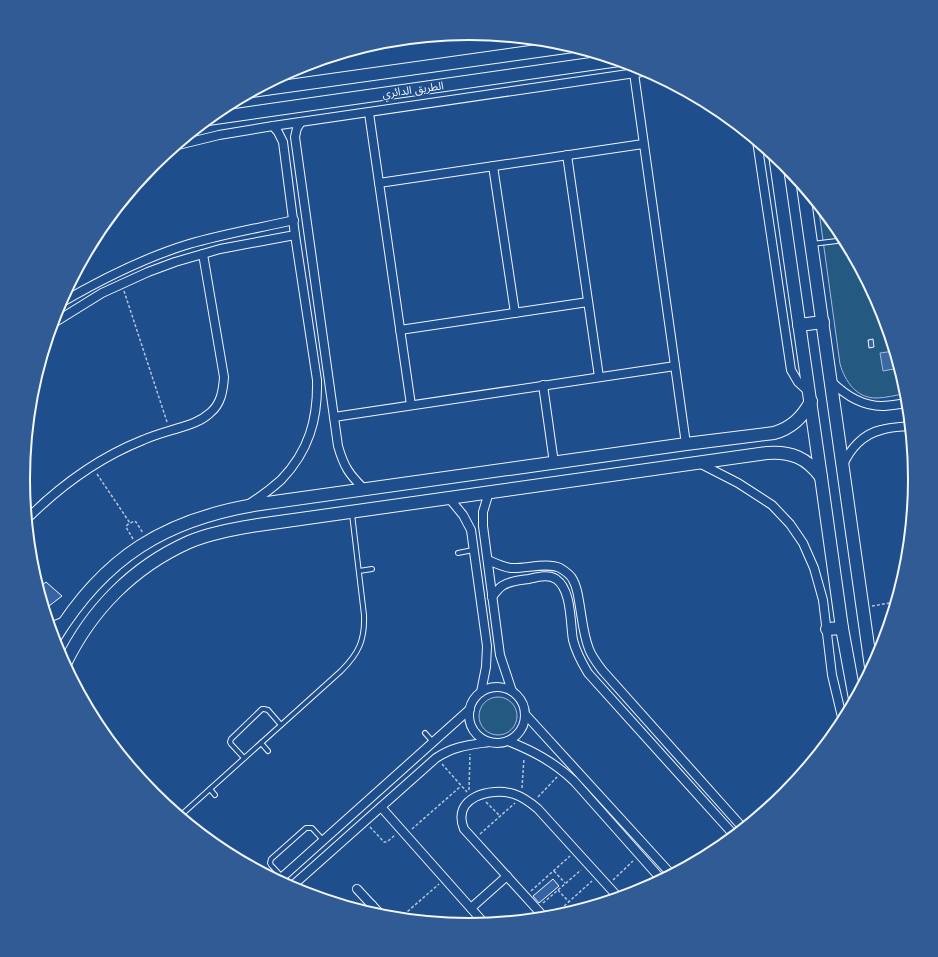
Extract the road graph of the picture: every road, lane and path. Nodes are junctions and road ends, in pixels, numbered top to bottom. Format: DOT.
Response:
graph roads {
  1 [pos="556,48"];
  2 [pos="606,62"];
  3 [pos="634,73"];
  4 [pos="268,89"];
  5 [pos="369,113"];
  6 [pos="219,117"];
  7 [pos="301,122"];
  8 [pos="274,126"];
  9 [pos="295,137"];
  10 [pos="282,139"];
  11 [pos="186,143"];
  12 [pos="644,144"];
  13 [pos="758,148"];
  14 [pos="567,155"];
  15 [pos="493,166"];
  16 [pos="777,166"];
  17 [pos="379,183"];
  18 [pos="805,196"];
  19 [pos="294,220"];
  20 [pos="295,235"];
  21 [pos="838,241"];
  22 [pos="812,244"];
  23 [pos="203,254"];
  24 [pos="122,284"];
  25 [pos="69,299"];
  26 [pos="588,302"];
  27 [pos="63,312"];
  28 [pos="515,313"];
  29 [pos="65,316"];
  30 [pos="60,319"];
  31 [pos="823,322"];
  32 [pos="800,325"];
  33 [pos="400,330"];
  34 [pos="675,366"];
  35 [pos="599,377"];
  36 [pos="831,381"];
  37 [pos="543,385"];
  38 [pos="810,396"];
  39 [pos="902,404"];
  40 [pos="411,405"];
  41 [pos="334,417"];
  42 [pos="905,427"];
  43 [pos="170,431"];
  44 [pos="753,436"];
  45 [pos="686,444"];
  46 [pos="755,455"];
  47 [pos="554,463"];
  48 [pos="699,463"];
  49 [pos="92,466"];
  50 [pos="843,466"];
  51 [pos="515,468"];
  52 [pos="821,477"];
  53 [pos="517,488"];
  54 [pos="364,490"];
  55 [pos="489,492"];
  56 [pos="450,498"];
  57 [pos="247,506"];
  58 [pos="352,512"];
  59 [pos="32,514"];
  60 [pos="130,523"];
  61 [pos="182,524"];
  62 [pos="190,542"];
  63 [pos="143,545"];
  64 [pos="474,550"];
  65 [pos="458,553"];
  66 [pos="488,560"];
  67 [pos="372,569"];
  68 [pos="359,571"];
  69 [pos="492,597"];
  70 [pos="890,603"];
  71 [pos="863,608"];
  72 [pos="66,620"];
  73 [pos="55,625"];
  74 [pos="842,628"];
  75 [pos="827,629"];
  76 [pos="58,633"];
  77 [pos="68,657"];
  78 [pos="870,658"];
  79 [pos="853,690"];
  80 [pos="512,691"];
  81 [pos="481,692"];
  82 [pos="470,709"];
  83 [pos="841,711"];
  84 [pos="526,714"];
  85 [pos="281,725"];
  86 [pos="425,734"];
  87 [pos="508,741"];
  88 [pos="433,742"];
  89 [pos="489,742"];
  90 [pos="261,743"];
  91 [pos="471,744"];
  92 [pos="525,748"];
  93 [pos="268,751"];
  94 [pos="244,758"];
  95 [pos="436,758"];
  96 [pos="562,771"];
  97 [pos="396,776"];
  98 [pos="405,786"];
  99 [pos="461,786"];
  100 [pos="210,789"];
  101 [pos="215,795"];
  102 [pos="479,795"];
  103 [pos="521,797"];
  104 [pos="532,803"];
  105 [pos="381,807"];
  106 [pos="184,812"];
  107 [pos="500,816"];
  108 [pos="365,822"];
  109 [pos="740,824"];
  110 [pos="730,831"];
  111 [pos="403,833"];
  112 [pos="323,840"];
  113 [pos="473,840"];
  114 [pos="576,851"];
  115 [pos="639,855"];
  116 [pos="588,864"];
  117 [pos="668,869"];
  118 [pos="554,870"];
  119 [pos="276,873"];
  120 [pos="598,875"];
  121 [pos="657,875"];
  122 [pos="283,876"];
  123 [pos="507,876"];
  124 [pos="445,879"];
  125 [pos="297,882"];
  126 [pos="565,883"];
  127 [pos="607,885"];
  128 [pos="357,889"];
  129 [pos="558,890"];
  130 [pos="614,893"];
  131 [pos="525,896"];
  132 [pos="569,902"];
  133 [pos="368,906"];
  134 [pos="563,907"];
  135 [pos="471,908"];
  136 [pos="536,909"];
  137 [pos="539,912"];
  138 [pos="406,913"];
  139 [pos="532,913"];
  140 [pos="479,918"];
  1 -- 4 [label="main road, الطريق الدائري"];
  2 -- 6 [label="main road, الطريق الدائري"];
  3 -- 5 [label="street"];
  3 -- 12 [label="street"];
  5 -- 7 [label="street"];
  5 -- 17 [label="street"];
  7 -- 8 [label="street"];
  7 -- 9 [label="street"];
  8 -- 10 [label="street"];
  8 -- 11 [label="street"];
  9 -- 10 [label="street"];
  9 -- 41 [label="street"];
  10 -- 19 [label="street"];
  12 -- 14 [label="street"];
  12 -- 34 [label="street"];
  13 -- 38 [label="street"];
  14 -- 15 [label="street"];
  14 -- 26 [label="street"];
  15 -- 17 [label="street"];
  15 -- 28 [label="street"];
  16 -- 32 [label="main road"];
  17 -- 33 [label="street"];
  18 -- 22 [label="main road"];
  19 -- 20 [label="street"];
  19 -- 25 [label="street"];
  20 -- 23 [label="street"];
  20 -- 57 [label="street"];
  21 -- 22 [label="lane"];
  22 -- 31 [label="main road"];
  23 -- 24 [label="street"];
  23 -- 43 [label="street"];
  24 -- 29 [label="street"];
  24 -- 43 [label="path"];
  26 -- 28 [label="street"];
  26 -- 35 [label="street"];
  27 -- 29 [label="street"];
  28 -- 33 [label="street"];
  29 -- 30 [label="street"];
  31 -- 32 [label="main road"];
  31 -- 36 [label="main road"];
  32 -- 38 [label="main road"];
  33 -- 40 [label="street"];
  34 -- 35 [label="street"];
  34 -- 45 [label="street"];
  35 -- 37 [label="street"];
  36 -- 39 [label="street"];
  36 -- 50 [label="main road"];
  37 -- 40 [label="street"];
  37 -- 47 [label="street"];
  38 -- 44 [label="main road"];
  38 -- 52 [label="main road"];
  40 -- 41 [label="street"];
  41 -- 54 [label="street"];
  42 -- 50 [label="street"];
  43 -- 49 [label="street"];
  44 -- 45 [label="main road"];
  44 -- 46 [label="main road"];
  45 -- 47 [label="main road"];
  46 -- 48 [label="main road"];
  46 -- 52 [label="main road"];
  47 -- 51 [label="main road"];
  48 -- 53 [label="main road"];
  48 -- 75 [label="street"];
  49 -- 59 [label="street"];
  49 -- 60 [label="path"];
  50 -- 71 [label="main road"];
  51 -- 53 [label="main road"];
  51 -- 54 [label="main road"];
  52 -- 74 [label="main road"];
  53 -- 55 [label="main road"];
  54 -- 57 [label="main road"];
  55 -- 56 [label="main road"];
  55 -- 66 [label="street"];
  56 -- 58 [label="main road"];
  56 -- 64 [label="street"];
  57 -- 61 [label="main road"];
  58 -- 62 [label="main road"];
  58 -- 68 [label="lane"];
  60 -- 63 [label="path"];
  60 -- 63 [label="path"];
  61 -- 62 [label="main road"];
  61 -- 63 [label="main road"];
  62 -- 77 [label="main road"];
  63 -- 72 [label="main road"];
  64 -- 65 [label="lane"];
  64 -- 81 [label="street"];
  66 -- 69 [label="street"];
  66 -- 109 [label="street"];
  67 -- 68 [label="lane"];
  68 -- 85 [label="lane"];
  69 -- 80 [label="street"];
  69 -- 110 [label="street"];
  70 -- 71 [label="path"];
  71 -- 78 [label="main road"];
  72 -- 73 [label="street"];
  72 -- 76 [label="main road"];
  74 -- 75 [label="main road"];
  74 -- 79 [label="main road"];
  75 -- 83 [label="street"];
  80 -- 81 [label="street"];
  80 -- 84 [label="street"];
  81 -- 82 [label="street"];
  82 -- 88 [label="street"];
  82 -- 89 [label="street"];
  84 -- 87 [label="street"];
  84 -- 117 [label="street"];
  85 -- 90 [label="lane"];
  85 -- 94 [label="lane"];
  86 -- 88 [label="lane"];
  87 -- 89 [label="street"];
  87 -- 92 [label="street"];
  88 -- 97 [label="street"];
  89 -- 91 [label="street"];
  90 -- 93 [label="lane"];
  90 -- 94 [label="lane"];
  91 -- 95 [label="street"];
  91 -- 99 [label="path"];
  92 -- 96 [label="street"];
  92 -- 103 [label="path"];
  94 -- 100 [label="lane"];
  95 -- 98 [label="street"];
  95 -- 99 [label="path"];
  96 -- 104 [label="path"];
  96 -- 115 [label="street"];
  97 -- 98 [label="street"];
  97 -- 112 [label="street"];
  98 -- 105 [label="street"];
  99 -- 111 [label="path"];
  100 -- 101 [label="lane"];
  100 -- 106 [label="lane"];
  102 -- 103 [label="street"];
  102 -- 107 [label="path"];
  102 -- 113 [label="street"];
  103 -- 104 [label="street"];
  103 -- 107 [label="path"];
  104 -- 114 [label="street"];
  105 -- 108 [label="street"];
  105 -- 111 [label="street"];
  107 -- 113 [label="path"];
  108 -- 111 [label="path"];
  108 -- 125 [label="street"];
  111 -- 124 [label="street"];
  112 -- 119 [label="lane"];
  112 -- 122 [label="street"];
  113 -- 123 [label="street"];
  114 -- 116 [label="street"];
  114 -- 118 [label="path"];
  115 -- 121 [label="street"];
  115 -- 127 [label="path"];
  116 -- 120 [label="street"];
  116 -- 126 [label="path"];
  118 -- 126 [label="path"];
  118 -- 131 [label="path"];
  120 -- 127 [label="street"];
  120 -- 132 [label="path"];
  123 -- 131 [label="street"];
  123 -- 135 [label="street"];
  124 -- 135 [label="street"];
  124 -- 138 [label="path"];
  126 -- 129 [label="path"];
  127 -- 130 [label="street"];
  128 -- 133 [label="street"];
  129 -- 132 [label="path"];
  129 -- 136 [label="path"];
  131 -- 136 [label="street"];
  132 -- 134 [label="path"];
  135 -- 140 [label="street"];
  136 -- 137 [label="street"];
  136 -- 139 [label="path"];
}
